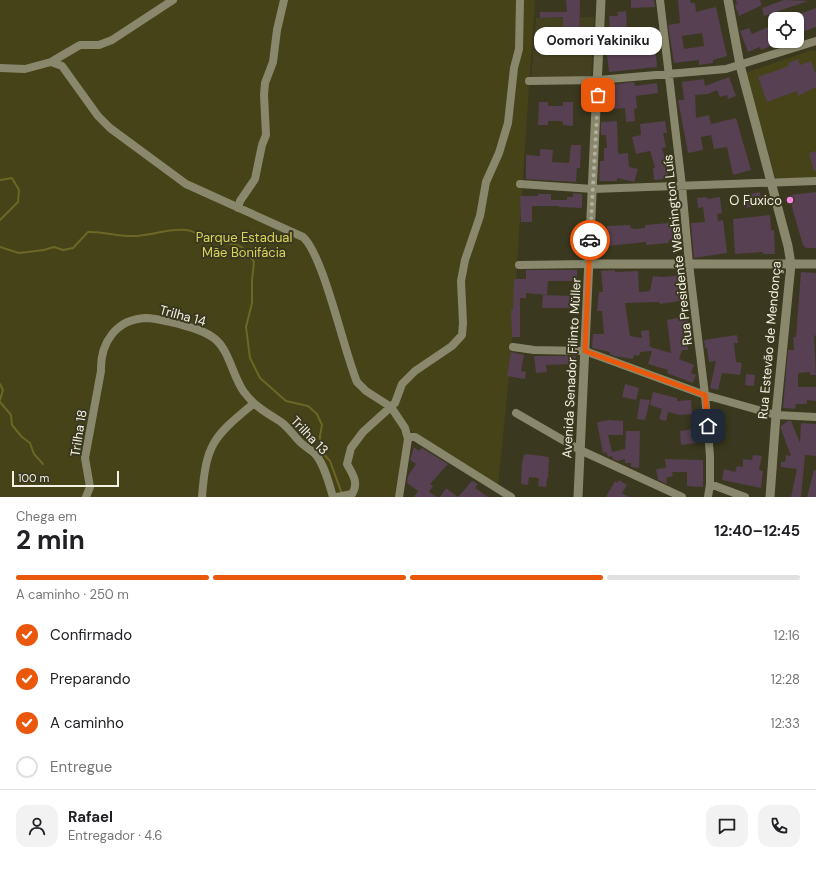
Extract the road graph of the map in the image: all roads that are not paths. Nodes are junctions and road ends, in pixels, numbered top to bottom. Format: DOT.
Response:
graph roads {
  1 [pos="173,0"];
  2 [pos="284,0"];
  3 [pos="520,0"];
  4 [pos="601,0"];
  5 [pos="660,0"];
  6 [pos="728,0"];
  7 [pos="816,41"];
  8 [pos="51,62"];
  9 [pos="740,65"];
  10 [pos="0,68"];
  11 [pos="669,74"];
  12 [pos="598,80"];
  13 [pos="529,82"];
  14 [pos="816,181"];
  15 [pos="772,183"];
  16 [pos="520,184"];
  17 [pos="682,186"];
  18 [pos="593,189"];
  19 [pos="238,208"];
  20 [pos="589,264"];
  21 [pos="689,264"];
  22 [pos="791,264"];
  23 [pos="816,264"];
  24 [pos="519,265"];
  25 [pos="513,347"];
  26 [pos="585,351"];
  27 [pos="101,371"];
  28 [pos="705,395"];
  29 [pos="253,404"];
  30 [pos="391,407"];
  31 [pos="516,413"];
  32 [pos="776,415"];
  33 [pos="816,417"];
  34 [pos="408,439"];
  35 [pos="580,450"];
  36 [pos="710,484"];
  37 [pos="496,493"];
  38 [pos="86,497"];
  39 [pos="202,497"];
  40 [pos="336,497"];
  41 [pos="399,497"];
  42 [pos="511,497"];
  43 [pos="578,497"];
  44 [pos="682,497"];
  45 [pos="708,497"];
  46 [pos="745,497"];
  47 [pos="770,497"];
  1 -- 8 [label="street"];
  2 -- 19 [label="street"];
  3 -- 30 [label="street"];
  4 -- 12 [label="street, Avenida Senador Filinto Müller"];
  5 -- 11 [label="street, Rua Presidente Washington Luís"];
  6 -- 9 [label="street, Rua Estevão de Mendonça"];
  7 -- 9 [label="street"];
  8 -- 10 [label="street"];
  8 -- 19 [label="street"];
  9 -- 11 [label="street"];
  9 -- 15 [label="street, Rua Estevão de Mendonça"];
  11 -- 12 [label="street"];
  11 -- 17 [label="street, Rua Presidente Washington Luís"];
  12 -- 13 [label="street"];
  12 -- 18 [label="street, Avenida Senador Filinto Müller"];
  14 -- 15 [label="street"];
  15 -- 17 [label="street"];
  15 -- 22 [label="street, Rua Estevão de Mendonça"];
  16 -- 18 [label="street"];
  17 -- 18 [label="street"];
  17 -- 21 [label="street, Rua Presidente Washington Luís"];
  18 -- 20 [label="street, Avenida Senador Filinto Müller"];
  19 -- 30 [label="street"];
  20 -- 21 [label="street"];
  20 -- 24 [label="street"];
  20 -- 26 [label="street, Avenida Senador Filinto Müller"];
  21 -- 22 [label="street"];
  21 -- 28 [label="street, Rua Presidente Washington Luís"];
  22 -- 23 [label="street"];
  22 -- 32 [label="street, Rua Estevão de Mendonça"];
  25 -- 26 [label="street"];
  26 -- 28 [label="street"];
  26 -- 35 [label="street, Avenida Senador Filinto Müller"];
  27 -- 29 [label="street, Trilha 14"];
  27 -- 38 [label="street, Trilha 18"];
  28 -- 32 [label="street"];
  28 -- 36 [label="street, Rua Presidente Washington Luís"];
  29 -- 39 [label="street"];
  29 -- 40 [label="street, Trilha 13"];
  30 -- 34 [label="street"];
  30 -- 40 [label="street"];
  31 -- 35 [label="street"];
  32 -- 33 [label="street"];
  32 -- 47 [label="street, Rua Estevão de Mendonça"];
  34 -- 37 [label="street"];
  34 -- 41 [label="street"];
  35 -- 43 [label="street, Avenida Senador Filinto Müller"];
  35 -- 44 [label="street"];
  36 -- 45 [label="street, Rua Presidente Washington Luís"];
  36 -- 46 [label="street"];
  37 -- 42 [label="street"];
}
